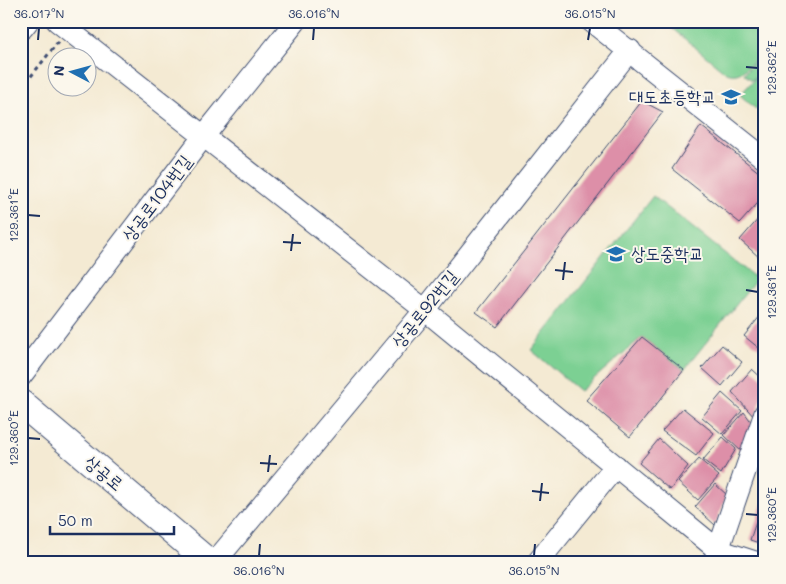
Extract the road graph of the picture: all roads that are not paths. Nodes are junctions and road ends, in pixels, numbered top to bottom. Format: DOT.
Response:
graph roads {
  1 [pos="25,21"];
  2 [pos="296,21"];
  3 [pos="592,21"];
  4 [pos="21,26"];
  5 [pos="62,26"];
  6 [pos="630,50"];
  7 [pos="203,137"];
  8 [pos="765,159"];
  9 [pos="425,310"];
  10 [pos="21,376"];
  11 [pos="21,403"];
  12 [pos="765,413"];
  13 [pos="616,466"];
  14 [pos="716,556"];
  15 [pos="212,563"];
  16 [pos="537,563"];
  17 [pos="758,563"];
  1 -- 4 [label="main road"];
  2 -- 7 [label="street, 상공로104번길"];
  3 -- 6 [label="street"];
  5 -- 7 [label="street"];
  6 -- 8 [label="street"];
  6 -- 9 [label="street, 상공로92번길"];
  7 -- 9 [label="street"];
  7 -- 10 [label="street, 상공로104번길"];
  9 -- 13 [label="street"];
  9 -- 15 [label="street, 상공로92번길"];
  11 -- 15 [label="main road, 상공로"];
  12 -- 14 [label="street"];
  13 -- 14 [label="street"];
  13 -- 16 [label="street"];
  14 -- 17 [label="street"];
}
